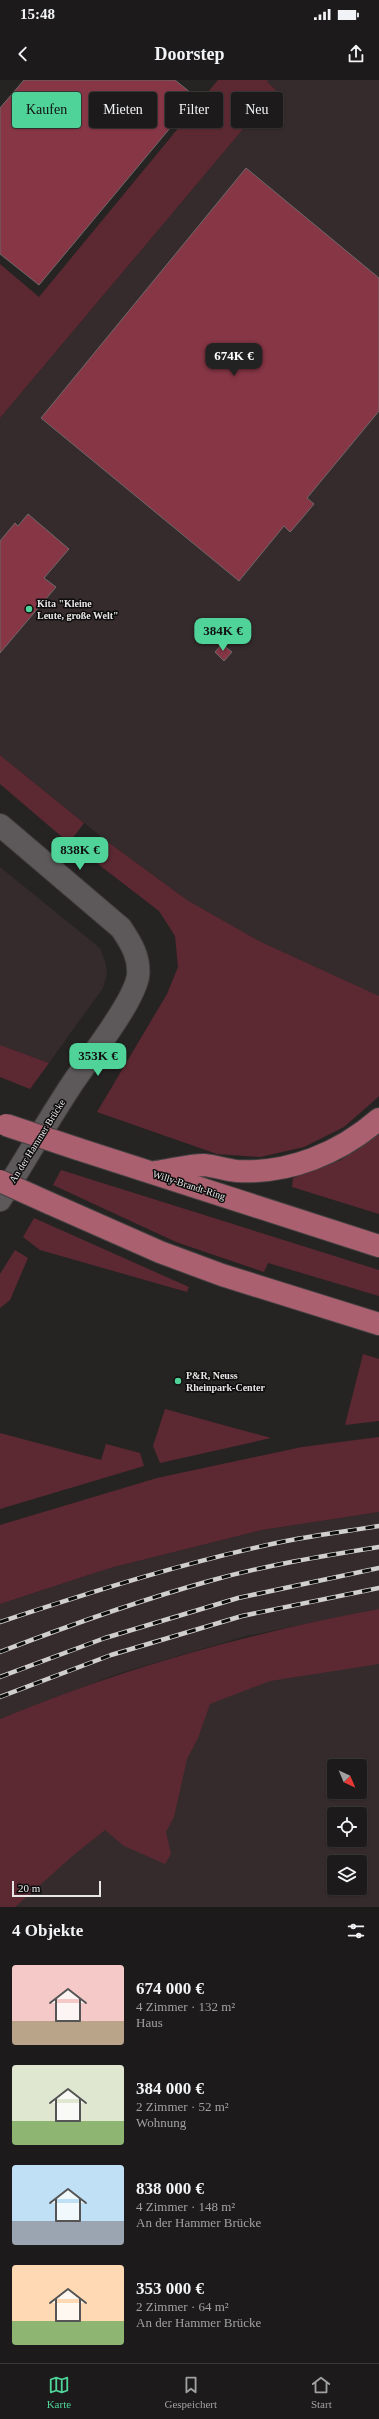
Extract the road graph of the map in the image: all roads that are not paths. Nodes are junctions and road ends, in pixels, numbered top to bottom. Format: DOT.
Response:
graph roads {
  1 [pos="0,825"];
  2 [pos="379,1119"];
  3 [pos="3,1124"];
  4 [pos="151,1173"];
  5 [pos="0,1181"];
  6 [pos="0,1200"];
  7 [pos="379,1246"];
  8 [pos="379,1324"];
  1 -- 6 [label="street, An der Hammer Brücke"];
  2 -- 4 [label="main road"];
  3 -- 4 [label="main road, Willy-Brandt-Ring, bridge"];
  4 -- 7 [label="main road, Willy-Brandt-Ring"];
  5 -- 8 [label="main road, bridge"];
}
